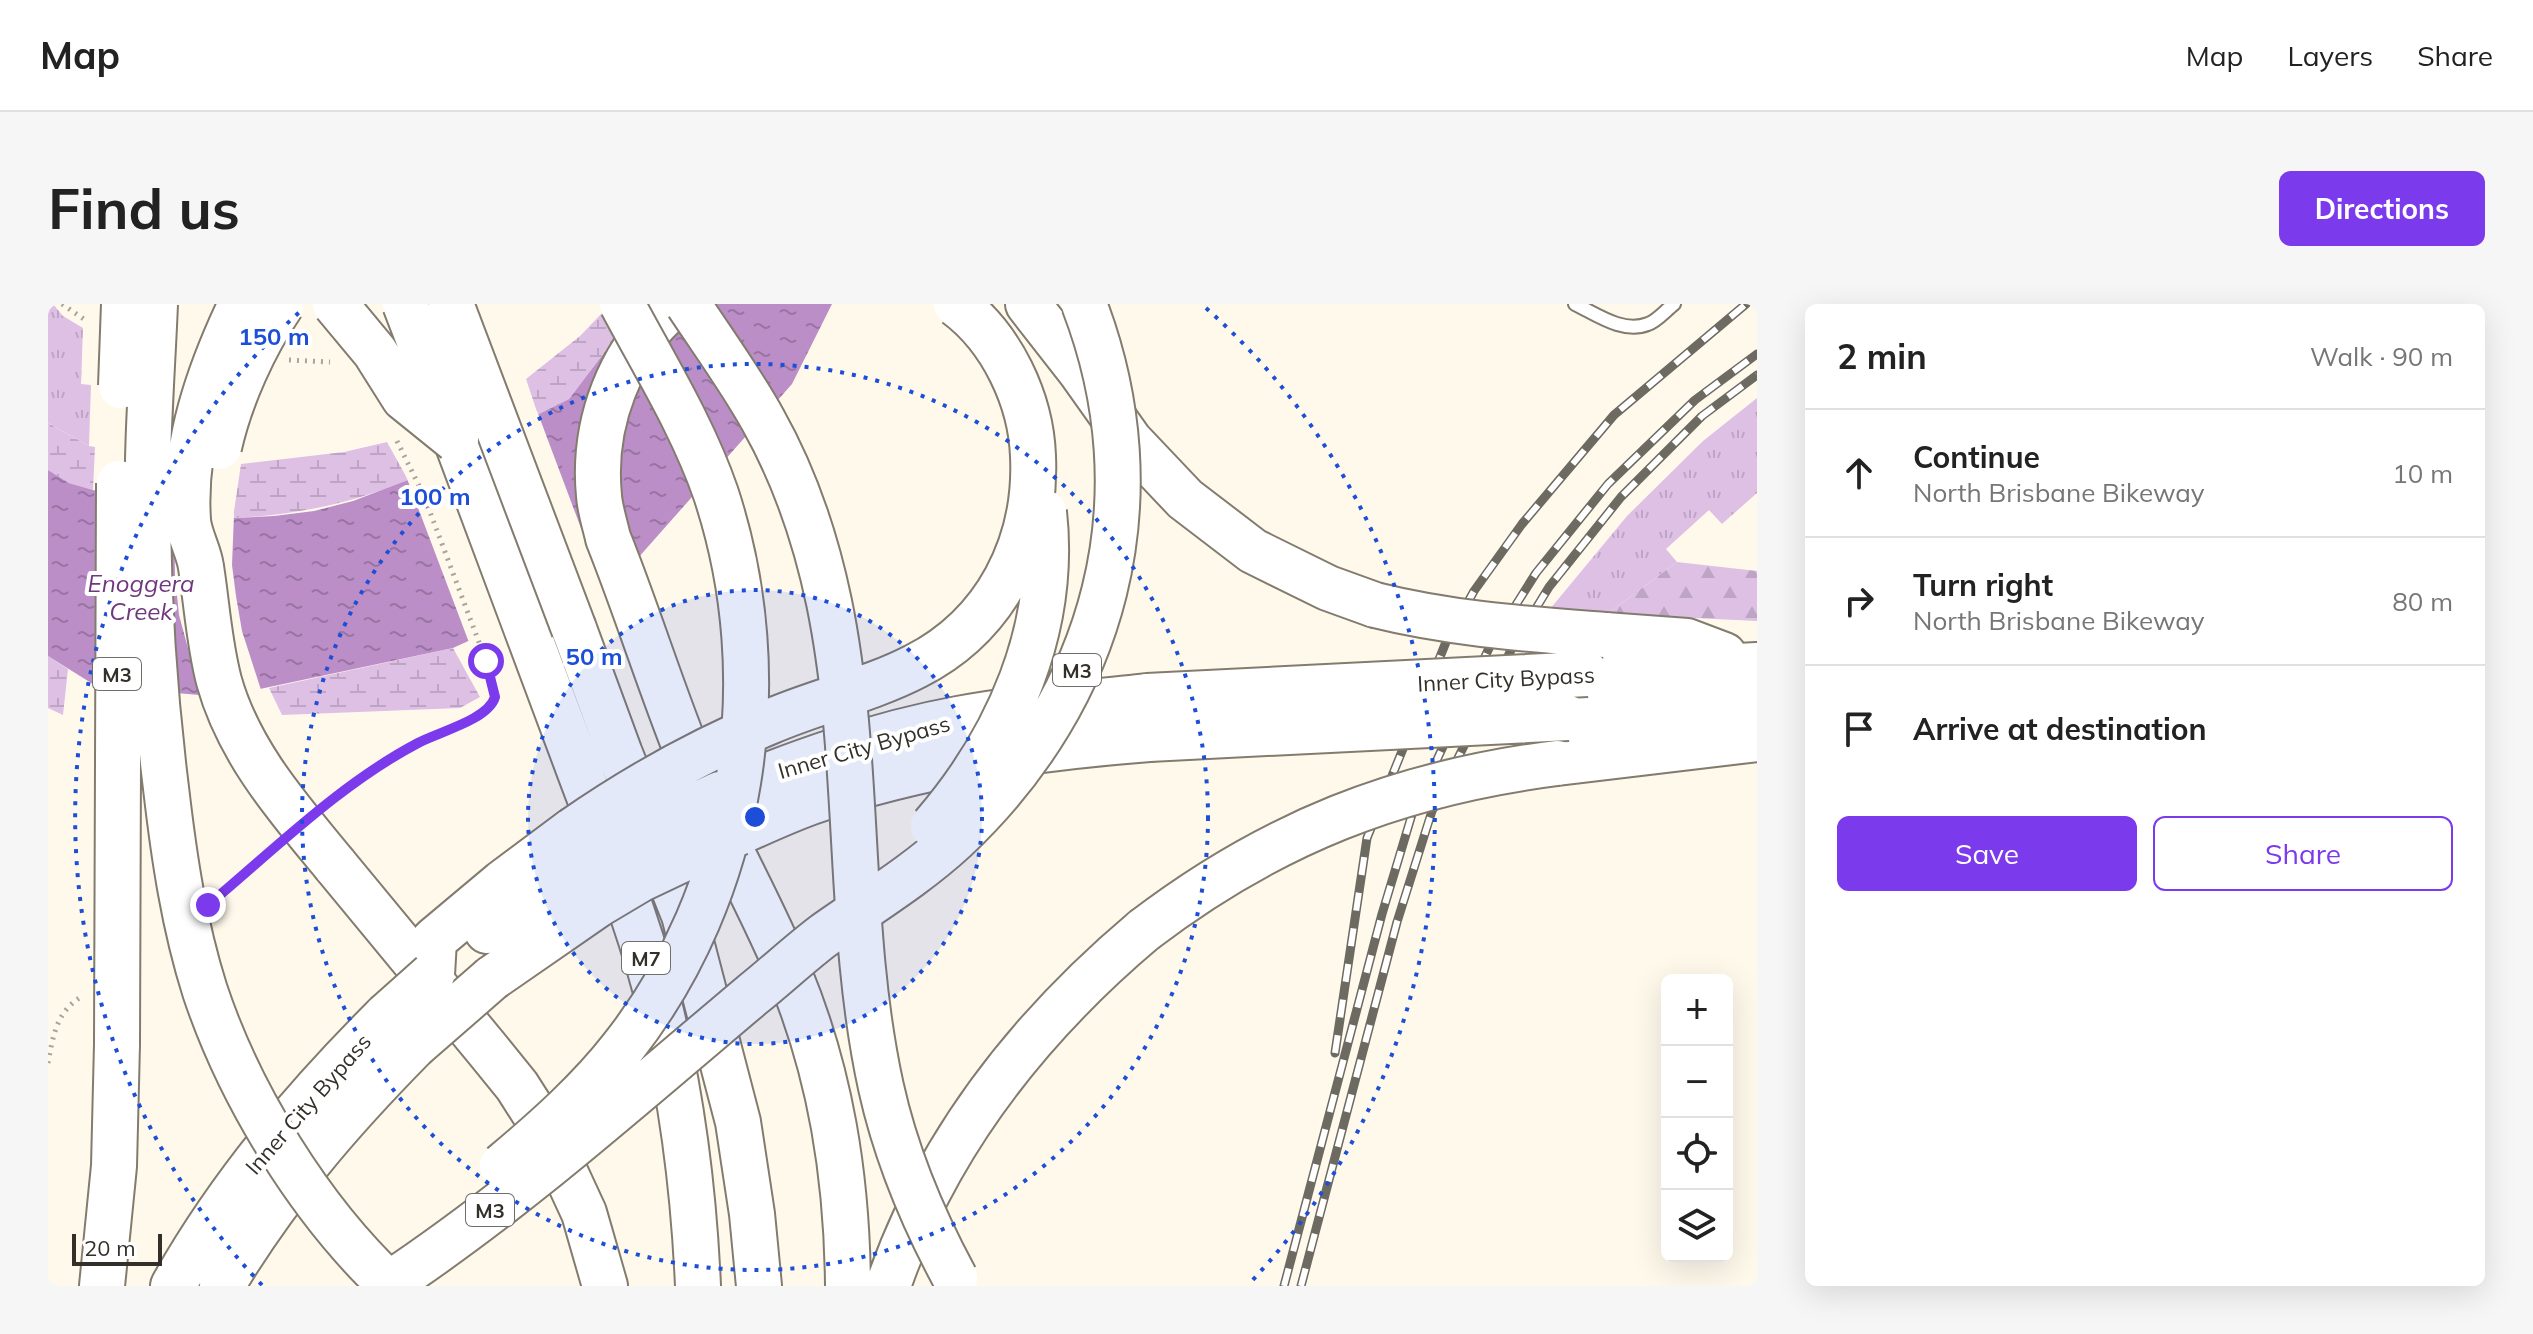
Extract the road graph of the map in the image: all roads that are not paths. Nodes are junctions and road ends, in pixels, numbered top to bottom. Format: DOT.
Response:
graph roads {
  1 [pos="124,304"];
  2 [pos="155,304"];
  3 [pos="241,304"];
  4 [pos="282,304"];
  5 [pos="335,304"];
  6 [pos="405,304"];
  7 [pos="451,304"];
  8 [pos="622,304"];
  9 [pos="676,304"];
  10 [pos="688,304"];
  11 [pos="956,304"];
  12 [pos="971,304"];
  13 [pos="1028,304"];
  14 [pos="1084,304"];
  15 [pos="1575,304"];
  16 [pos="1674,304"];
  17 [pos="456,440"];
  18 [pos="201,564"];
  19 [pos="1756,679"];
  20 [pos="1757,739"];
  21 [pos="729,814"];
  22 [pos="586,866"];
  23 [pos="821,938"];
  24 [pos="469,951"];
  25 [pos="400,1031"];
  26 [pos="102,1286"];
  27 [pos="173,1286"];
  28 [pos="222,1286"];
  29 [pos="377,1286"];
  30 [pos="389,1286"];
  31 [pos="605,1286"];
  32 [pos="698,1286"];
  33 [pos="759,1286"];
  34 [pos="848,1286"];
  35 [pos="888,1286"];
  36 [pos="960,1286"];
  1 -- 26 [label="highway, M3, bridge"];
  2 -- 30 [label="highway, bridge"];
  3 -- 18 [label="highway, bridge"];
  4 -- 18 [label="highway, bridge"];
  5 -- 17 [label="highway, bridge"];
  6 -- 17 [label="highway, M7, bridge"];
  7 -- 33 [label="highway, M7, bridge"];
  8 -- 29 [label="highway, bridge"];
  9 -- 34 [label="highway"];
  10 -- 36 [label="highway, bridge"];
  11 -- 22 [label="highway, bridge"];
  12 -- 23 [label="highway, bridge"];
  13 -- 19 [label="highway, bridge"];
  14 -- 23 [label="highway, M3, bridge"];
  15 -- 16 [label="lane"];
  17 -- 32 [label="highway, M7"];
  18 -- 31 [label="highway, bridge"];
  19 -- 21 [label="highway, Inner City Bypass, bridge"];
  19 -- 21 [label="highway, Inner City Bypass, bridge"];
  20 -- 35 [label="highway, bridge"];
  21 -- 22 [label="highway, Inner City Bypass, bridge"];
  22 -- 24 [label="highway, Inner City Bypass"];
  23 -- 30 [label="highway, M3, bridge"];
  24 -- 25 [label="highway, Inner City Bypass, bridge"];
  24 -- 25 [label="highway, Inner City Bypass, bridge"];
  25 -- 27 [label="highway, Inner City Bypass"];
  25 -- 28 [label="highway, Inner City Bypass"];
}
